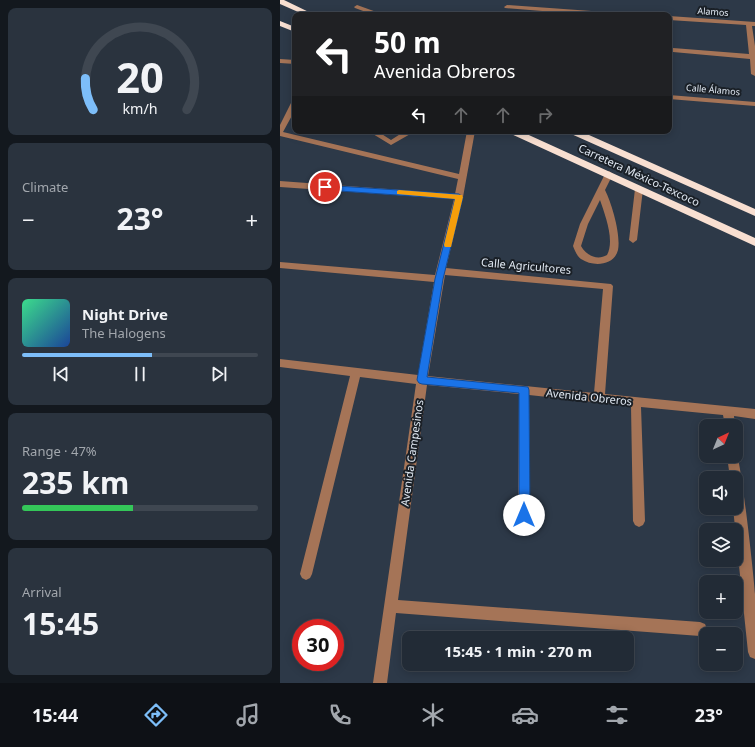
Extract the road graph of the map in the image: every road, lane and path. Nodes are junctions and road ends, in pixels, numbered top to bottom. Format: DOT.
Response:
graph roads {
  1 [pos="509,0"];
  2 [pos="280,1"];
  3 [pos="357,7"];
  4 [pos="507,7"];
  5 [pos="304,12"];
  6 [pos="371,12"];
  7 [pos="505,12"];
  8 [pos="577,12"];
  9 [pos="672,18"];
  10 [pos="280,23"];
  11 [pos="752,24"];
  12 [pos="292,29"];
  13 [pos="673,50"];
  14 [pos="754,57"];
  15 [pos="280,61"];
  16 [pos="292,62"];
  17 [pos="755,74"];
  18 [pos="672,97"];
  19 [pos="755,104"];
  20 [pos="292,109"];
  21 [pos="280,133"];
  22 [pos="376,134"];
  23 [pos="405,134"];
  24 [pos="470,134"];
  25 [pos="519,134"];
  26 [pos="579,134"];
  27 [pos="609,174"];
  28 [pos="463,178"];
  29 [pos="280,184"];
  30 [pos="639,189"];
  31 [pos="602,190"];
  32 [pos="459,197"];
  33 [pos="755,213"];
  34 [pos="633,240"];
  35 [pos="755,242"];
  36 [pos="280,265"];
  37 [pos="440,275"];
  38 [pos="280,363"];
  39 [pos="356,371"];
  40 [pos="422,380"];
  41 [pos="524,390"];
  42 [pos="599,399"];
  43 [pos="636,402"];
  44 [pos="728,411"];
  45 [pos="755,414"];
  46 [pos="729,419"];
  47 [pos="524,515"];
  48 [pos="740,515"];
  49 [pos="639,521"];
  50 [pos="306,574"];
  51 [pos="391,606"];
  52 [pos="699,629"];
  53 [pos="755,652"];
  54 [pos="380,683"];
  1 -- 4 [label="street"];
  2 -- 5 [label="highway"];
  3 -- 6 [label="street"];
  4 -- 7 [label="street"];
  4 -- 8 [label="street"];
  9 -- 11 [label="street, Alamos"];
  10 -- 12 [label="highway"];
  11 -- 14 [label="street"];
  13 -- 14 [label="street"];
  14 -- 17 [label="street"];
  15 -- 16 [label="street"];
  18 -- 19 [label="street, Calle Álamos"];
  20 -- 21 [label="street"];
  21 -- 28 [label="street"];
  22 -- 23 [label="street"];
  24 -- 28 [label="street, Avenida Campesinos"];
  25 -- 27 [label="highway, Carretera México-Texcoco"];
  26 -- 33 [label="highway, Carretera México-Texcoco"];
  27 -- 30 [label="highway, Carretera México-Texcoco"];
  27 -- 31 [label="street"];
  28 -- 32 [label="street, Avenida Campesinos"];
  29 -- 32 [label="street"];
  30 -- 34 [label="street"];
  30 -- 35 [label="highway, Carretera México-Texcoco"];
  31 -- 31 [label="street"];
  32 -- 37 [label="street, Avenida Campesinos"];
  36 -- 37 [label="street, Calle Agricultores"];
  37 -- 40 [label="street, Avenida Campesinos"];
  37 -- 42 [label="street, Calle Agricultores"];
  38 -- 39 [label="street, Avenida Obreros"];
  39 -- 40 [label="street, Avenida Obreros"];
  39 -- 50 [label="street"];
  40 -- 41 [label="street, Avenida Obreros"];
  40 -- 51 [label="street, Avenida Campesinos"];
  41 -- 42 [label="street, Avenida Obreros"];
  41 -- 47 [label="street"];
  42 -- 43 [label="street, Avenida Obreros"];
  43 -- 44 [label="street, Avenida Obreros"];
  43 -- 49 [label="street"];
  44 -- 45 [label="street, Avenida Obreros"];
  44 -- 46 [label="street"];
  48 -- 53 [label="street"];
  51 -- 52 [label="street"];
  51 -- 54 [label="street, Avenida Campesinos"];
}
